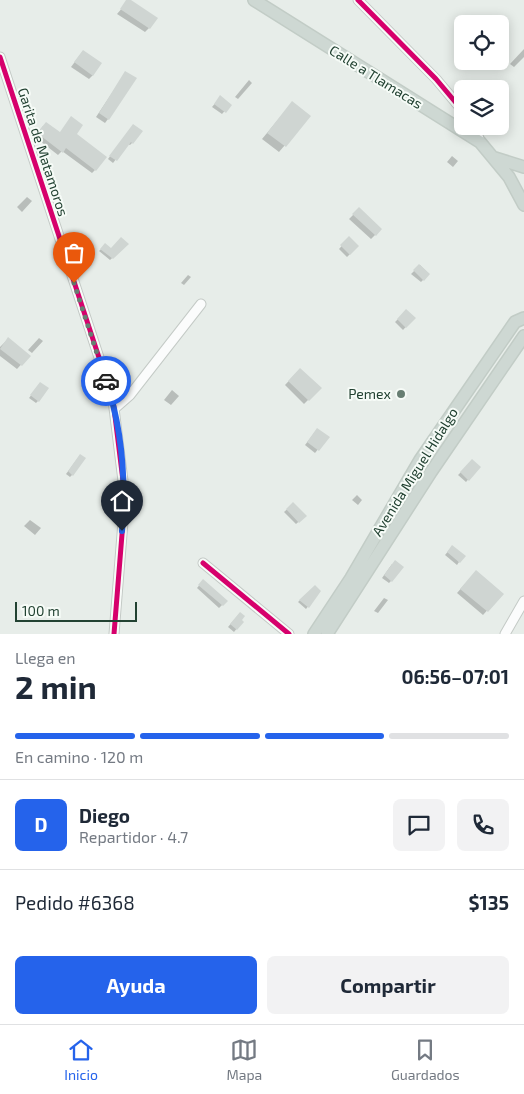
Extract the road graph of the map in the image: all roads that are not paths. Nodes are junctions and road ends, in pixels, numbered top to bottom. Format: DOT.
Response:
graph roads {
  1 [pos="254,0"];
  2 [pos="358,0"];
  3 [pos="0,57"];
  4 [pos="454,100"];
  5 [pos="478,135"];
  6 [pos="480,142"];
  7 [pos="495,158"];
  8 [pos="524,167"];
  9 [pos="524,205"];
  10 [pos="201,304"];
  11 [pos="524,318"];
  12 [pos="524,336"];
  13 [pos="114,409"];
  14 [pos="204,563"];
  15 [pos="356,580"];
  16 [pos="524,601"];
  17 [pos="114,634"];
  18 [pos="288,634"];
  19 [pos="314,634"];
  20 [pos="327,634"];
  21 [pos="505,634"];
  1 -- 6 [label="main road, Calle a Tlamacas"];
  2 -- 4 [label="street"];
  3 -- 13 [label="street, Garita de Matamoros"];
  5 -- 6 [label="street"];
  6 -- 7 [label="main road, Calle a Tlamacas"];
  7 -- 8 [label="main road"];
  7 -- 9 [label="main road, Calle a Tlamacas"];
  10 -- 13 [label="street"];
  11 -- 15 [label="main road, Avenida Miguel Hidalgo"];
  12 -- 15 [label="main road, Avenida Miguel Hidalgo"];
  13 -- 17 [label="street, Garita de Matamoros"];
  14 -- 18 [label="street"];
  15 -- 19 [label="main road, Avenida Miguel Hidalgo"];
  15 -- 20 [label="main road, Avenida Miguel Hidalgo"];
  16 -- 21 [label="street"];
}
